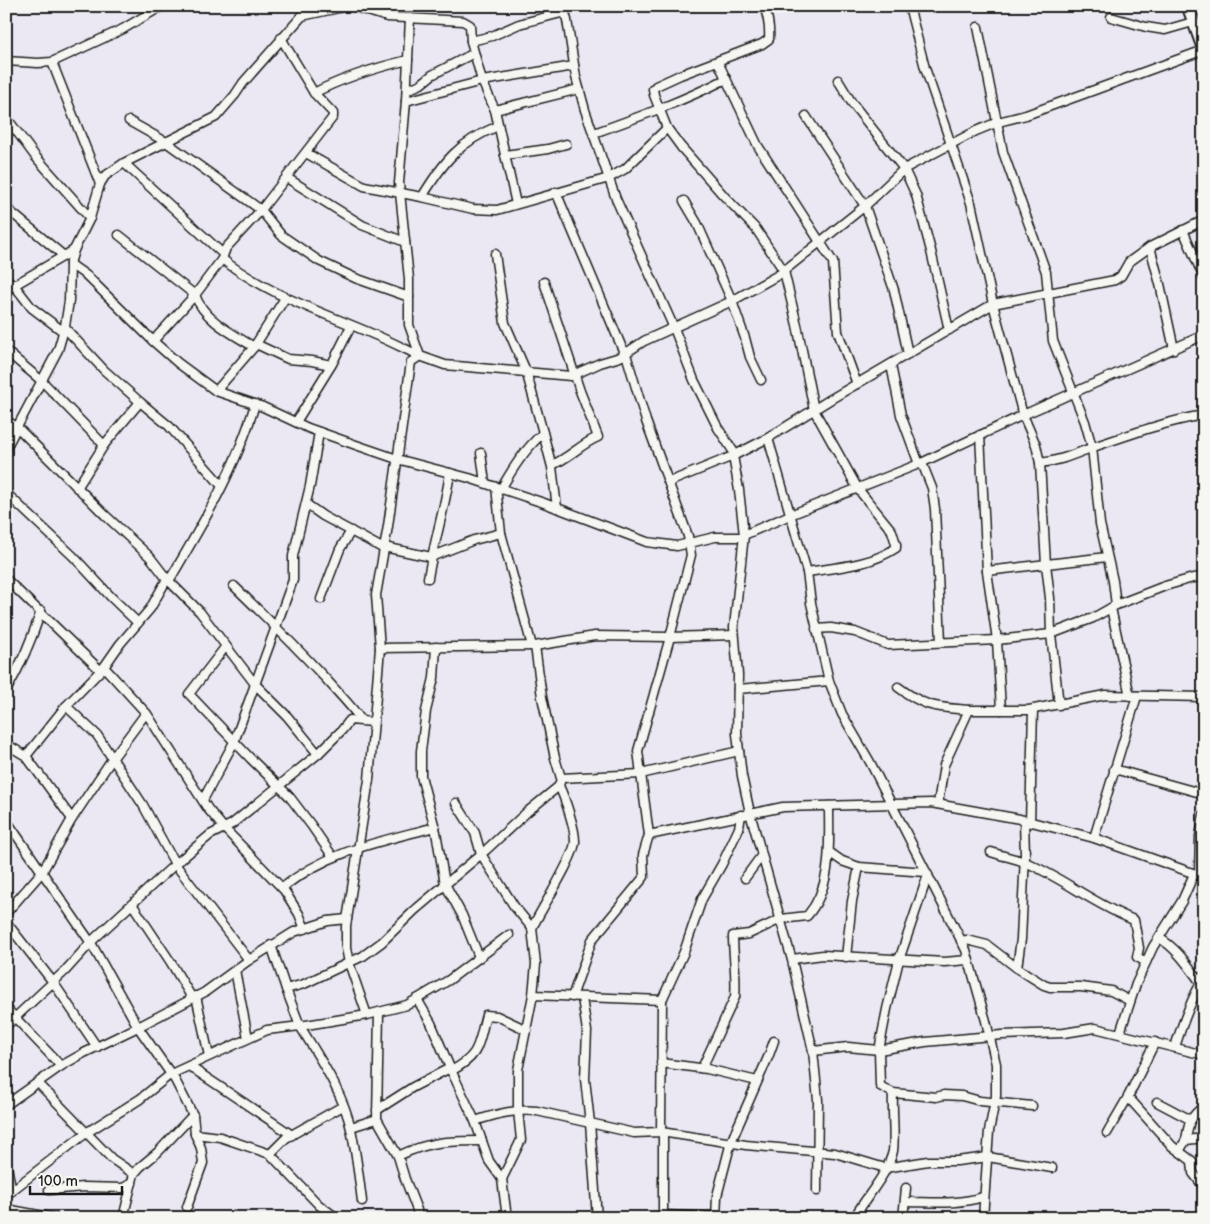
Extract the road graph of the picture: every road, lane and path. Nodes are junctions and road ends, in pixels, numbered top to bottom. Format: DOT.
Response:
graph roads {
  1 [pos="162,6"];
  2 [pos="307,6"];
  3 [pos="350,6"];
  4 [pos="764,6"];
  5 [pos="909,6"];
  6 [pos="1188,6"];
  7 [pos="564,9"];
  8 [pos="302,16"];
  9 [pos="1111,17"];
  10 [pos="410,18"];
  11 [pos="1193,22"];
  12 [pos="978,27"];
  13 [pos="281,38"];
  14 [pos="471,41"];
  15 [pos="1204,50"];
  16 [pos="474,53"];
  17 [pos="408,60"];
  18 [pos="6,61"];
  19 [pos="52,62"];
  20 [pos="718,62"];
  21 [pos="574,66"];
  22 [pos="726,79"];
  23 [pos="482,80"];
  24 [pos="838,80"];
  25 [pos="579,89"];
  26 [pos="407,90"];
  27 [pos="314,93"];
  28 [pos="406,102"];
  29 [pos="495,110"];
  30 [pos="661,110"];
  31 [pos="806,116"];
  32 [pos="6,117"];
  33 [pos="129,120"];
  34 [pos="998,122"];
  35 [pos="498,126"];
  36 [pos="668,128"];
  37 [pos="594,133"];
  38 [pos="166,142"];
  39 [pos="952,143"];
  40 [pos="566,144"];
  41 [pos="306,153"];
  42 [pos="505,155"];
  43 [pos="124,163"];
  44 [pos="904,169"];
  45 [pos="287,178"];
  46 [pos="608,178"];
  47 [pos="100,184"];
  48 [pos="556,192"];
  49 [pos="400,193"];
  50 [pos="422,197"];
  51 [pos="684,200"];
  52 [pos="516,204"];
  53 [pos="865,206"];
  54 [pos="6,208"];
  55 [pos="260,210"];
  56 [pos="90,218"];
  57 [pos="1204,220"];
  58 [pos="1183,230"];
  59 [pos="119,235"];
  60 [pos="405,242"];
  61 [pos="820,243"];
  62 [pos="1150,246"];
  63 [pos="74,250"];
  64 [pos="495,254"];
  65 [pos="64,256"];
  66 [pos="222,257"];
  67 [pos="70,264"];
  68 [pos="784,271"];
  69 [pos="1204,278"];
  70 [pos="6,279"];
  71 [pos="544,282"];
  72 [pos="14,285"];
  73 [pos="6,290"];
  74 [pos="1049,292"];
  75 [pos="195,295"];
  76 [pos="409,297"];
  77 [pos="285,298"];
  78 [pos="732,301"];
  79 [pos="993,304"];
  80 [pos="351,326"];
  81 [pos="674,328"];
  82 [pos="64,330"];
  83 [pos="949,330"];
  84 [pos="1204,335"];
  85 [pos="153,341"];
  86 [pos="255,346"];
  87 [pos="1174,349"];
  88 [pos="6,351"];
  89 [pos="626,354"];
  90 [pos="908,354"];
  91 [pos="420,356"];
  92 [pos="331,365"];
  93 [pos="891,365"];
  94 [pos="526,371"];
  95 [pos="575,375"];
  96 [pos="761,380"];
  97 [pos="43,382"];
  98 [pos="857,384"];
  99 [pos="216,391"];
  100 [pos="1073,393"];
  101 [pos="140,402"];
  102 [pos="255,404"];
  103 [pos="814,410"];
  104 [pos="1022,415"];
  105 [pos="1204,415"];
  106 [pos="6,420"];
  107 [pos="296,422"];
  108 [pos="18,428"];
  109 [pos="319,432"];
  110 [pos="543,433"];
  111 [pos="980,435"];
  112 [pos="768,438"];
  113 [pos="104,445"];
  114 [pos="1092,447"];
  115 [pos="6,448"];
  116 [pos="481,453"];
  117 [pos="734,455"];
  118 [pos="397,460"];
  119 [pos="1040,463"];
  120 [pos="921,464"];
  121 [pos="552,465"];
  122 [pos="450,473"];
  123 [pos="669,482"];
  124 [pos="485,483"];
  125 [pos="222,486"];
  126 [pos="77,488"];
  127 [pos="498,488"];
  128 [pos="858,489"];
  129 [pos="6,493"];
  130 [pos="306,504"];
  131 [pos="557,508"];
  132 [pos="790,515"];
  133 [pos="351,532"];
  134 [pos="501,534"];
  135 [pos="743,536"];
  136 [pos="689,544"];
  137 [pos="384,548"];
  138 [pos="431,557"];
  139 [pos="1106,557"];
  140 [pos="1046,564"];
  141 [pos="987,571"];
  142 [pos="807,572"];
  143 [pos="1204,577"];
  144 [pos="428,578"];
  145 [pos="6,579"];
  146 [pos="168,580"];
  147 [pos="234,586"];
  148 [pos="321,599"];
  149 [pos="1113,606"];
  150 [pos="41,611"];
  151 [pos="138,623"];
  152 [pos="276,626"];
  153 [pos="816,629"];
  154 [pos="734,634"];
  155 [pos="1051,634"];
  156 [pos="670,638"];
  157 [pos="997,640"];
  158 [pos="941,642"];
  159 [pos="226,646"];
  160 [pos="533,646"];
  161 [pos="436,647"];
  162 [pos="380,648"];
  163 [pos="102,668"];
  164 [pos="829,681"];
  165 [pos="255,684"];
  166 [pos="898,687"];
  167 [pos="738,689"];
  168 [pos="6,691"];
  169 [pos="1134,696"];
  170 [pos="1204,697"];
  171 [pos="1059,704"];
  172 [pos="66,706"];
  173 [pos="969,710"];
  174 [pos="1001,710"];
  175 [pos="1033,710"];
  176 [pos="146,713"];
  177 [pos="361,720"];
  178 [pos="373,722"];
  179 [pos="234,742"];
  180 [pos="6,744"];
  181 [pos="739,751"];
  182 [pos="318,754"];
  183 [pos="26,756"];
  184 [pos="112,759"];
  185 [pos="1114,769"];
  186 [pos="641,774"];
  187 [pos="560,782"];
  188 [pos="277,787"];
  189 [pos="1204,794"];
  190 [pos="203,800"];
  191 [pos="456,803"];
  192 [pos="890,804"];
  193 [pos="938,804"];
  194 [pos="829,806"];
  195 [pos="750,813"];
  196 [pos="1204,814"];
  197 [pos="741,815"];
  198 [pos="72,818"];
  199 [pos="6,820"];
  200 [pos="1027,822"];
  201 [pos="223,827"];
  202 [pos="435,827"];
  203 [pos="649,835"];
  204 [pos="1094,838"];
  205 [pos="358,848"];
  206 [pos="829,852"];
  207 [pos="992,852"];
  208 [pos="481,854"];
  209 [pos="762,855"];
  210 [pos="333,857"];
  211 [pos="1025,862"];
  212 [pos="176,864"];
  213 [pos="859,867"];
  214 [pos="42,872"];
  215 [pos="927,873"];
  216 [pos="1199,875"];
  217 [pos="745,878"];
  218 [pos="445,884"];
  219 [pos="282,888"];
  220 [pos="132,904"];
  221 [pos="6,913"];
  222 [pos="347,919"];
  223 [pos="780,919"];
  224 [pos="6,922"];
  225 [pos="532,928"];
  226 [pos="305,929"];
  227 [pos="509,935"];
  228 [pos="1159,938"];
  229 [pos="961,941"];
  230 [pos="91,943"];
  231 [pos="271,945"];
  232 [pos="479,957"];
  233 [pos="846,957"];
  234 [pos="792,959"];
  235 [pos="249,960"];
  236 [pos="899,960"];
  237 [pos="968,960"];
  238 [pos="1146,962"];
  239 [pos="349,964"];
  240 [pos="1017,968"];
  241 [pos="235,970"];
  242 [pos="53,982"];
  243 [pos="1202,984"];
  244 [pos="286,989"];
  245 [pos="533,995"];
  246 [pos="194,997"];
  247 [pos="572,997"];
  248 [pos="582,998"];
  249 [pos="417,999"];
  250 [pos="662,1000"];
  251 [pos="1130,1001"];
  252 [pos="6,1008"];
  253 [pos="379,1012"];
  254 [pos="367,1015"];
  255 [pos="14,1018"];
  256 [pos="6,1026"];
  257 [pos="300,1026"];
  258 [pos="138,1027"];
  259 [pos="527,1030"];
  260 [pos="1120,1033"];
  261 [pos="988,1036"];
  262 [pos="248,1038"];
  263 [pos="774,1041"];
  264 [pos="1154,1042"];
  265 [pos="97,1047"];
  266 [pos="1175,1047"];
  267 [pos="879,1050"];
  268 [pos="813,1052"];
  269 [pos="1204,1055"];
  270 [pos="209,1056"];
  271 [pos="661,1062"];
  272 [pos="61,1066"];
  273 [pos="189,1066"];
  274 [pos="702,1068"];
  275 [pos="450,1070"];
  276 [pos="171,1074"];
  277 [pos="757,1082"];
  278 [pos="38,1083"];
  279 [pos="892,1093"];
  280 [pos="1128,1097"];
  281 [pos="994,1102"];
  282 [pos="1157,1102"];
  283 [pos="6,1105"];
  284 [pos="343,1106"];
  285 [pos="1032,1106"];
  286 [pos="1204,1106"];
  287 [pos="377,1110"];
  288 [pos="518,1110"];
  289 [pos="193,1116"];
  290 [pos="377,1119"];
  291 [pos="1191,1120"];
  292 [pos="475,1121"];
  293 [pos="590,1123"];
  294 [pos="351,1127"];
  295 [pos="662,1132"];
  296 [pos="86,1134"];
  297 [pos="196,1134"];
  298 [pos="1107,1134"];
  299 [pos="292,1135"];
  300 [pos="1204,1138"];
  301 [pos="1186,1140"];
  302 [pos="482,1141"];
  303 [pos="730,1142"];
  304 [pos="818,1151"];
  305 [pos="1179,1151"];
  306 [pos="270,1154"];
  307 [pos="398,1156"];
  308 [pos="988,1156"];
  309 [pos="6,1162"];
  310 [pos="886,1168"];
  311 [pos="1052,1168"];
  312 [pos="134,1174"];
  313 [pos="502,1179"];
  314 [pos="132,1183"];
  315 [pos="1204,1187"];
  316 [pos="906,1188"];
  317 [pos="49,1190"];
  318 [pos="817,1191"];
  319 [pos="9,1193"];
  320 [pos="983,1197"];
  321 [pos="362,1201"];
  322 [pos="905,1202"];
  323 [pos="187,1207"];
  324 [pos="6,1209"];
  325 [pos="1204,1215"];
  326 [pos="663,1216"];
  327 [pos="1065,1216"];
  328 [pos="716,1217"];
  329 [pos="55,1218"];
  330 [pos="123,1218"];
  331 [pos="337,1218"];
  332 [pos="418,1218"];
  333 [pos="507,1218"];
  334 [pos="597,1218"];
  335 [pos="854,1218"];
  336 [pos="903,1218"];
  337 [pos="983,1218"];
  338 [pos="1077,1218"];
  339 [pos="1187,1218"];
  1 -- 19 [label="street"];
  2 -- 8 [label="street"];
  3 -- 8 [label="street"];
  3 -- 10 [label="street"];
  4 -- 20 [label="street"];
  5 -- 39 [label="street"];
  6 -- 11 [label="highway"];
  7 -- 14 [label="street"];
  7 -- 21 [label="street"];
  8 -- 13 [label="street"];
  9 -- 11 [label="street"];
  10 -- 14 [label="street"];
  10 -- 17 [label="street"];
  11 -- 15 [label="highway"];
  12 -- 34 [label="street"];
  13 -- 27 [label="street"];
  13 -- 38 [label="street"];
  14 -- 16 [label="street"];
  15 -- 34 [label="street"];
  16 -- 23 [label="street"];
  16 -- 26 [label="street"];
  17 -- 26 [label="street"];
  17 -- 27 [label="street"];
  18 -- 19 [label="street"];
  19 -- 47 [label="street"];
  20 -- 22 [label="street"];
  20 -- 30 [label="street"];
  21 -- 23 [label="street"];
  21 -- 25 [label="street"];
  22 -- 30 [label="street"];
  22 -- 61 [label="street"];
  23 -- 28 [label="street"];
  23 -- 29 [label="street"];
  24 -- 44 [label="street"];
  25 -- 29 [label="street"];
  25 -- 37 [label="street"];
  26 -- 28 [label="street"];
  27 -- 41 [label="street"];
  28 -- 49 [label="street"];
  29 -- 35 [label="street"];
  30 -- 36 [label="street"];
  30 -- 37 [label="street"];
  31 -- 53 [label="street"];
  32 -- 56 [label="street"];
  33 -- 38 [label="street"];
  34 -- 39 [label="street"];
  34 -- 74 [label="street"];
  35 -- 42 [label="street"];
  35 -- 50 [label="street"];
  36 -- 46 [label="street"];
  36 -- 68 [label="street"];
  37 -- 46 [label="street"];
  38 -- 43 [label="street"];
  38 -- 55 [label="street"];
  39 -- 44 [label="street"];
  39 -- 79 [label="street"];
  40 -- 42 [label="street"];
  41 -- 45 [label="street"];
  41 -- 49 [label="street"];
  42 -- 52 [label="street"];
  43 -- 47 [label="street"];
  43 -- 66 [label="street"];
  44 -- 53 [label="street"];
  44 -- 83 [label="street"];
  45 -- 55 [label="street"];
  45 -- 60 [label="street"];
  46 -- 48 [label="street"];
  46 -- 81 [label="street"];
  47 -- 56 [label="street"];
  48 -- 52 [label="street"];
  48 -- 89 [label="street"];
  49 -- 50 [label="street"];
  49 -- 60 [label="street"];
  50 -- 52 [label="street"];
  51 -- 78 [label="street"];
  53 -- 61 [label="street"];
  53 -- 90 [label="street"];
  54 -- 65 [label="street"];
  55 -- 66 [label="street"];
  55 -- 76 [label="street"];
  56 -- 63 [label="street"];
  57 -- 58 [label="street"];
  58 -- 62 [label="street"];
  58 -- 69 [label="street"];
  59 -- 75 [label="street"];
  60 -- 76 [label="street"];
  61 -- 68 [label="street"];
  61 -- 98 [label="street"];
  62 -- 74 [label="street"];
  62 -- 87 [label="street"];
  63 -- 65 [label="street"];
  63 -- 67 [label="street"];
  64 -- 94 [label="street"];
  65 -- 72 [label="street"];
  66 -- 75 [label="street"];
  66 -- 77 [label="street"];
  67 -- 82 [label="street"];
  67 -- 85 [label="street"];
  68 -- 78 [label="street"];
  68 -- 103 [label="street"];
  70 -- 72 [label="street"];
  71 -- 95 [label="street"];
  72 -- 73 [label="street"];
  72 -- 82 [label="street"];
  74 -- 79 [label="street"];
  74 -- 100 [label="street"];
  75 -- 85 [label="street"];
  75 -- 86 [label="street"];
  76 -- 91 [label="street"];
  77 -- 80 [label="street"];
  77 -- 86 [label="street"];
  78 -- 81 [label="street"];
  78 -- 96 [label="street"];
  79 -- 83 [label="street"];
  79 -- 104 [label="street"];
  80 -- 91 [label="street"];
  80 -- 92 [label="street"];
  81 -- 89 [label="street"];
  81 -- 117 [label="street"];
  82 -- 97 [label="street"];
  82 -- 101 [label="street"];
  83 -- 90 [label="street"];
  84 -- 87 [label="street"];
  85 -- 99 [label="street"];
  86 -- 92 [label="street"];
  86 -- 99 [label="street"];
  87 -- 100 [label="street"];
  88 -- 97 [label="street"];
  89 -- 95 [label="street"];
  89 -- 123 [label="street"];
  90 -- 93 [label="street"];
  91 -- 94 [label="street"];
  91 -- 118 [label="street"];
  92 -- 107 [label="street"];
  93 -- 98 [label="street"];
  93 -- 120 [label="street"];
  94 -- 95 [label="street"];
  94 -- 110 [label="street"];
  95 -- 121 [label="street"];
  97 -- 108 [label="street"];
  97 -- 113 [label="street"];
  98 -- 103 [label="street"];
  99 -- 102 [label="street"];
  100 -- 104 [label="street"];
  100 -- 114 [label="street"];
  101 -- 113 [label="street"];
  101 -- 125 [label="street"];
  102 -- 107 [label="street"];
  102 -- 125 [label="street"];
  103 -- 112 [label="street"];
  103 -- 128 [label="street"];
  104 -- 111 [label="street"];
  104 -- 119 [label="street"];
  105 -- 114 [label="street"];
  106 -- 108 [label="street"];
  107 -- 109 [label="street"];
  108 -- 115 [label="street"];
  108 -- 126 [label="street"];
  109 -- 118 [label="street"];
  109 -- 130 [label="street"];
  110 -- 121 [label="street"];
  110 -- 127 [label="street"];
  111 -- 120 [label="street"];
  111 -- 141 [label="street"];
  112 -- 117 [label="street"];
  112 -- 132 [label="street"];
  113 -- 126 [label="street"];
  114 -- 119 [label="street"];
  114 -- 139 [label="street"];
  116 -- 124 [label="street"];
  117 -- 123 [label="street"];
  117 -- 135 [label="street"];
  118 -- 122 [label="street"];
  118 -- 137 [label="street"];
  119 -- 140 [label="street"];
  120 -- 128 [label="street"];
  120 -- 158 [label="street"];
  121 -- 131 [label="street"];
  122 -- 124 [label="street"];
  122 -- 138 [label="street"];
  123 -- 136 [label="street"];
  124 -- 127 [label="street"];
  125 -- 146 [label="street"];
  126 -- 146 [label="street"];
  127 -- 131 [label="street"];
  127 -- 134 [label="street"];
  128 -- 132 [label="street"];
  128 -- 142 [label="street"];
  129 -- 151 [label="street"];
  130 -- 133 [label="street"];
  130 -- 152 [label="street"];
  131 -- 136 [label="street"];
  132 -- 135 [label="street"];
  132 -- 142 [label="street"];
  133 -- 137 [label="street"];
  133 -- 148 [label="street"];
  134 -- 138 [label="street"];
  134 -- 160 [label="street"];
  135 -- 136 [label="street"];
  135 -- 154 [label="street"];
  136 -- 156 [label="street"];
  137 -- 138 [label="street"];
  137 -- 162 [label="street"];
  138 -- 144 [label="street"];
  139 -- 140 [label="street"];
  139 -- 149 [label="street"];
  140 -- 141 [label="street"];
  140 -- 155 [label="street"];
  141 -- 157 [label="street"];
  142 -- 153 [label="street"];
  143 -- 149 [label="street"];
  145 -- 150 [label="street"];
  146 -- 151 [label="street"];
  146 -- 159 [label="street"];
  147 -- 152 [label="street"];
  149 -- 155 [label="street"];
  149 -- 169 [label="street"];
  150 -- 163 [label="street"];
  150 -- 168 [label="street"];
  151 -- 163 [label="street"];
  152 -- 165 [label="street"];
  152 -- 177 [label="street"];
  153 -- 158 [label="street"];
  153 -- 164 [label="street"];
  154 -- 156 [label="street"];
  154 -- 167 [label="street"];
  155 -- 157 [label="street"];
  155 -- 171 [label="street"];
  156 -- 160 [label="street"];
  156 -- 186 [label="street"];
  157 -- 158 [label="street"];
  157 -- 174 [label="street"];
  159 -- 165 [label="street"];
  159 -- 179 [label="street"];
  160 -- 161 [label="street"];
  160 -- 187 [label="street"];
  161 -- 162 [label="street"];
  161 -- 202 [label="street"];
  162 -- 178 [label="street"];
  163 -- 172 [label="street"];
  163 -- 176 [label="street"];
  164 -- 167 [label="street"];
  164 -- 192 [label="street"];
  165 -- 179 [label="street"];
  165 -- 182 [label="street"];
  166 -- 173 [label="street"];
  167 -- 181 [label="street"];
  169 -- 170 [label="street"];
  169 -- 171 [label="street"];
  169 -- 185 [label="street"];
  171 -- 175 [label="street"];
  172 -- 183 [label="street"];
  172 -- 184 [label="street"];
  173 -- 174 [label="street"];
  173 -- 193 [label="street"];
  174 -- 175 [label="street"];
  175 -- 200 [label="street"];
  176 -- 184 [label="street"];
  176 -- 190 [label="street"];
  177 -- 178 [label="street"];
  177 -- 182 [label="street"];
  178 -- 205 [label="street"];
  179 -- 188 [label="street"];
  179 -- 190 [label="street"];
  180 -- 183 [label="street"];
  181 -- 186 [label="street"];
  181 -- 195 [label="street"];
  182 -- 188 [label="street"];
  183 -- 198 [label="street"];
  184 -- 198 [label="street"];
  184 -- 212 [label="street"];
  185 -- 189 [label="street"];
  185 -- 204 [label="street"];
  186 -- 187 [label="street"];
  186 -- 203 [label="street"];
  187 -- 208 [label="street"];
  187 -- 225 [label="street"];
  188 -- 201 [label="street"];
  188 -- 210 [label="street"];
  190 -- 201 [label="street"];
  191 -- 208 [label="street"];
  192 -- 193 [label="street"];
  192 -- 194 [label="street"];
  192 -- 215 [label="street"];
  193 -- 200 [label="street"];
  194 -- 195 [label="street"];
  194 -- 206 [label="street"];
  195 -- 197 [label="street"];
  195 -- 209 [label="street"];
  196 -- 216 [label="street"];
  197 -- 203 [label="street"];
  197 -- 250 [label="street"];
  198 -- 214 [label="street"];
  199 -- 214 [label="street"];
  200 -- 204 [label="street"];
  200 -- 211 [label="street"];
  201 -- 212 [label="street"];
  201 -- 219 [label="street"];
  202 -- 205 [label="street"];
  202 -- 218 [label="street"];
  203 -- 247 [label="street"];
  204 -- 216 [label="street"];
  205 -- 210 [label="street"];
  205 -- 222 [label="street"];
  206 -- 213 [label="street"];
  206 -- 223 [label="street"];
  207 -- 211 [label="street"];
  208 -- 218 [label="street"];
  208 -- 225 [label="street"];
  209 -- 217 [label="street"];
  209 -- 223 [label="street"];
  210 -- 219 [label="street"];
  211 -- 238 [label="street"];
  211 -- 240 [label="street"];
  212 -- 220 [label="street"];
  212 -- 235 [label="street"];
  213 -- 215 [label="street"];
  213 -- 233 [label="street"];
  214 -- 221 [label="street"];
  214 -- 230 [label="street"];
  215 -- 229 [label="street"];
  215 -- 236 [label="street"];
  216 -- 228 [label="street"];
  218 -- 232 [label="street"];
  218 -- 239 [label="street"];
  219 -- 226 [label="street"];
  220 -- 230 [label="street"];
  220 -- 246 [label="street"];
  222 -- 226 [label="street"];
  222 -- 239 [label="street"];
  223 -- 234 [label="street"];
  223 -- 274 [label="street"];
  224 -- 242 [label="street"];
  225 -- 245 [label="street"];
  226 -- 231 [label="street"];
  227 -- 232 [label="street"];
  228 -- 238 [label="street"];
  228 -- 243 [label="street"];
  229 -- 237 [label="street"];
  229 -- 240 [label="street"];
  230 -- 242 [label="street"];
  230 -- 258 [label="street"];
  231 -- 235 [label="street"];
  231 -- 244 [label="street"];
  232 -- 249 [label="street"];
  233 -- 234 [label="street"];
  233 -- 236 [label="street"];
  234 -- 268 [label="street"];
  235 -- 241 [label="street"];
  236 -- 237 [label="street"];
  236 -- 267 [label="street"];
  237 -- 261 [label="street"];
  238 -- 251 [label="street"];
  239 -- 244 [label="street"];
  239 -- 254 [label="street"];
  240 -- 251 [label="street"];
  241 -- 246 [label="street"];
  241 -- 262 [label="street"];
  242 -- 255 [label="street"];
  242 -- 265 [label="street"];
  243 -- 266 [label="street"];
  244 -- 257 [label="street"];
  245 -- 247 [label="street"];
  245 -- 259 [label="street"];
  246 -- 258 [label="street"];
  246 -- 270 [label="street"];
  247 -- 248 [label="street"];
  248 -- 250 [label="street"];
  248 -- 293 [label="street"];
  249 -- 253 [label="street"];
  249 -- 275 [label="street"];
  250 -- 271 [label="street"];
  251 -- 260 [label="street"];
  252 -- 255 [label="street"];
  253 -- 254 [label="street"];
  253 -- 287 [label="street"];
  254 -- 257 [label="street"];
  255 -- 256 [label="street"];
  255 -- 272 [label="street"];
  257 -- 262 [label="street"];
  257 -- 284 [label="street"];
  258 -- 265 [label="street"];
  258 -- 276 [label="street"];
  259 -- 275 [label="street"];
  259 -- 288 [label="street"];
  260 -- 261 [label="street"];
  260 -- 264 [label="street"];
  261 -- 267 [label="street"];
  261 -- 281 [label="street"];
  262 -- 270 [label="street"];
  263 -- 277 [label="street"];
  264 -- 266 [label="street"];
  264 -- 280 [label="street"];
  265 -- 272 [label="street"];
  266 -- 269 [label="street"];
  267 -- 268 [label="street"];
  267 -- 279 [label="street"];
  268 -- 304 [label="street"];
  270 -- 273 [label="street"];
  271 -- 274 [label="street"];
  271 -- 295 [label="street"];
  272 -- 278 [label="street"];
  273 -- 276 [label="street"];
  273 -- 299 [label="street"];
  274 -- 277 [label="street"];
  275 -- 287 [label="street"];
  275 -- 292 [label="street"];
  276 -- 289 [label="street"];
  276 -- 296 [label="street"];
  277 -- 303 [label="street"];
  278 -- 283 [label="street"];
  278 -- 296 [label="street"];
  279 -- 281 [label="street"];
  279 -- 310 [label="street"];
  280 -- 298 [label="street"];
  280 -- 305 [label="street"];
  281 -- 285 [label="street"];
  281 -- 308 [label="street"];
  282 -- 291 [label="street"];
  284 -- 294 [label="street"];
  284 -- 299 [label="street"];
  286 -- 291 [label="street"];
  287 -- 290 [label="street"];
  288 -- 292 [label="street"];
  288 -- 293 [label="street"];
  288 -- 313 [label="street"];
  289 -- 297 [label="street"];
  289 -- 312 [label="street"];
  290 -- 294 [label="street"];
  290 -- 307 [label="street"];
  291 -- 301 [label="street"];
  292 -- 302 [label="street"];
  293 -- 295 [label="street"];
  293 -- 334 [label="street"];
  294 -- 321 [label="street"];
  295 -- 303 [label="street"];
  295 -- 326 [label="street"];
  296 -- 312 [label="street"];
  296 -- 319 [label="street"];
  297 -- 306 [label="street"];
  297 -- 323 [label="street"];
  299 -- 306 [label="street"];
  300 -- 301 [label="street"];
  301 -- 305 [label="street"];
  302 -- 307 [label="street"];
  302 -- 313 [label="street"];
  303 -- 304 [label="street"];
  303 -- 328 [label="street"];
  304 -- 310 [label="street"];
  304 -- 318 [label="street"];
  305 -- 315 [label="street"];
  306 -- 331 [label="street"];
  307 -- 332 [label="street"];
  308 -- 310 [label="street"];
  308 -- 311 [label="street"];
  308 -- 320 [label="street"];
  309 -- 319 [label="street"];
  310 -- 335 [label="street"];
  312 -- 314 [label="street"];
  313 -- 333 [label="street"];
  314 -- 317 [label="street"];
  314 -- 330 [label="street"];
  316 -- 322 [label="street"];
  320 -- 322 [label="street"];
  320 -- 337 [label="street"];
  322 -- 336 [label="street"];
  324 -- 329 [label="street"];
  325 -- 339 [label="street"];
  326 -- 328 [label="street"];
  327 -- 338 [label="street"];
}
